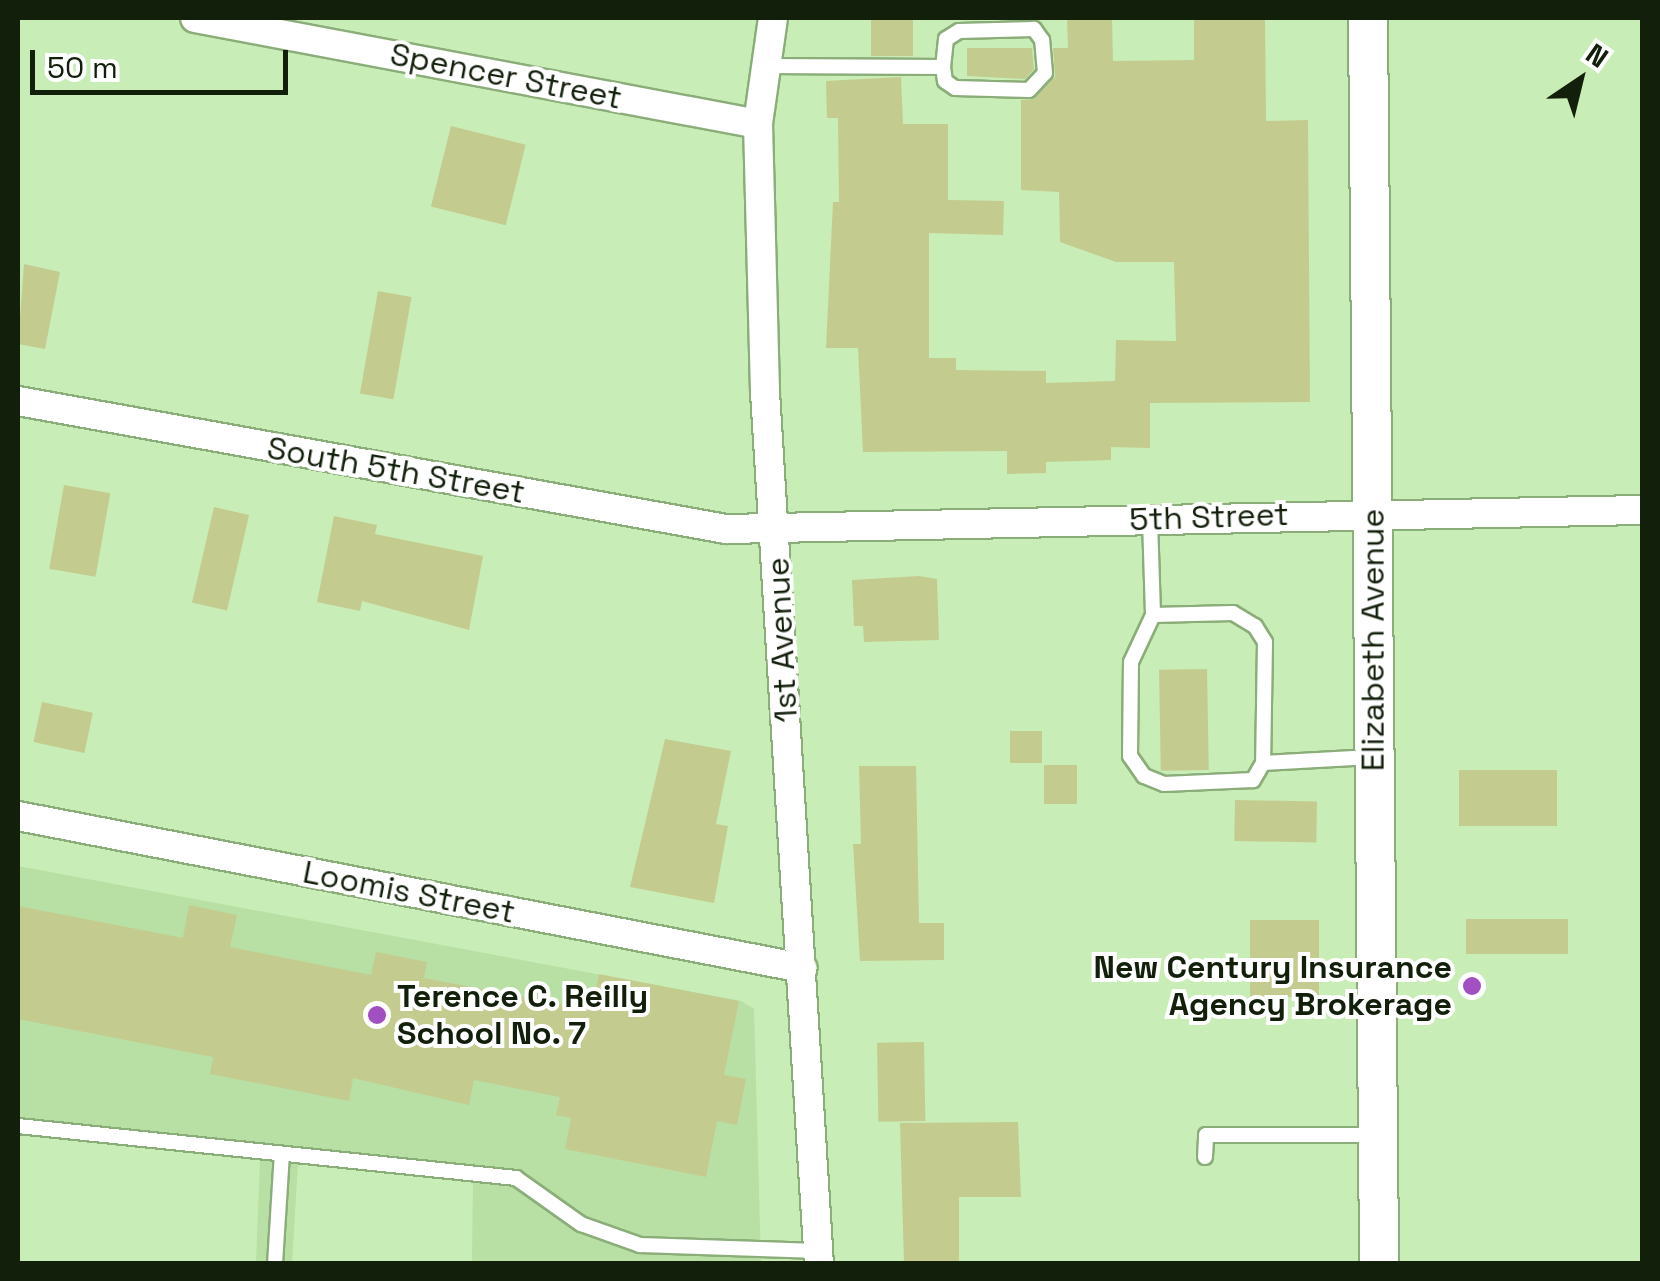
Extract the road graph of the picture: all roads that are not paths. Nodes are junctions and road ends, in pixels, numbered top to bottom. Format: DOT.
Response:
graph roads {
  1 [pos="195,18"];
  2 [pos="773,18"];
  3 [pos="1368,18"];
  4 [pos="766,66"];
  5 [pos="944,67"];
  6 [pos="758,124"];
  7 [pos="18,402"];
  8 [pos="1642,510"];
  9 [pos="1373,511"];
  10 [pos="1150,519"];
  11 [pos="775,526"];
  12 [pos="1153,615"];
  13 [pos="1374,757"];
  14 [pos="1263,764"];
  15 [pos="18,816"];
  16 [pos="802,968"];
  17 [pos="18,1126"];
  18 [pos="1378,1136"];
  19 [pos="282,1154"];
  20 [pos="1205,1157"];
  21 [pos="819,1257"];
  22 [pos="275,1264"];
  23 [pos="1378,1264"];
  1 -- 6 [label="street, Spencer Street"];
  2 -- 4 [label="street, 1st Avenue"];
  3 -- 9 [label="street, Elizabeth Avenue"];
  4 -- 5 [label="lane"];
  4 -- 6 [label="street, 1st Avenue"];
  5 -- 5 [label="lane"];
  6 -- 11 [label="street, 1st Avenue"];
  7 -- 11 [label="street, South 5th Street"];
  8 -- 9 [label="street, 5th Street"];
  9 -- 10 [label="street, 5th Street"];
  9 -- 13 [label="street, Elizabeth Avenue"];
  10 -- 11 [label="street, 5th Street"];
  10 -- 12 [label="lane"];
  11 -- 16 [label="street, 1st Avenue"];
  12 -- 14 [label="lane"];
  12 -- 14 [label="lane"];
  13 -- 14 [label="lane"];
  13 -- 18 [label="street, Elizabeth Avenue"];
  15 -- 16 [label="street, Loomis Street"];
  16 -- 21 [label="street, 1st Avenue"];
  17 -- 19 [label="lane"];
  18 -- 20 [label="lane"];
  18 -- 23 [label="street, Elizabeth Avenue"];
  19 -- 21 [label="lane"];
  19 -- 22 [label="lane"];
}
